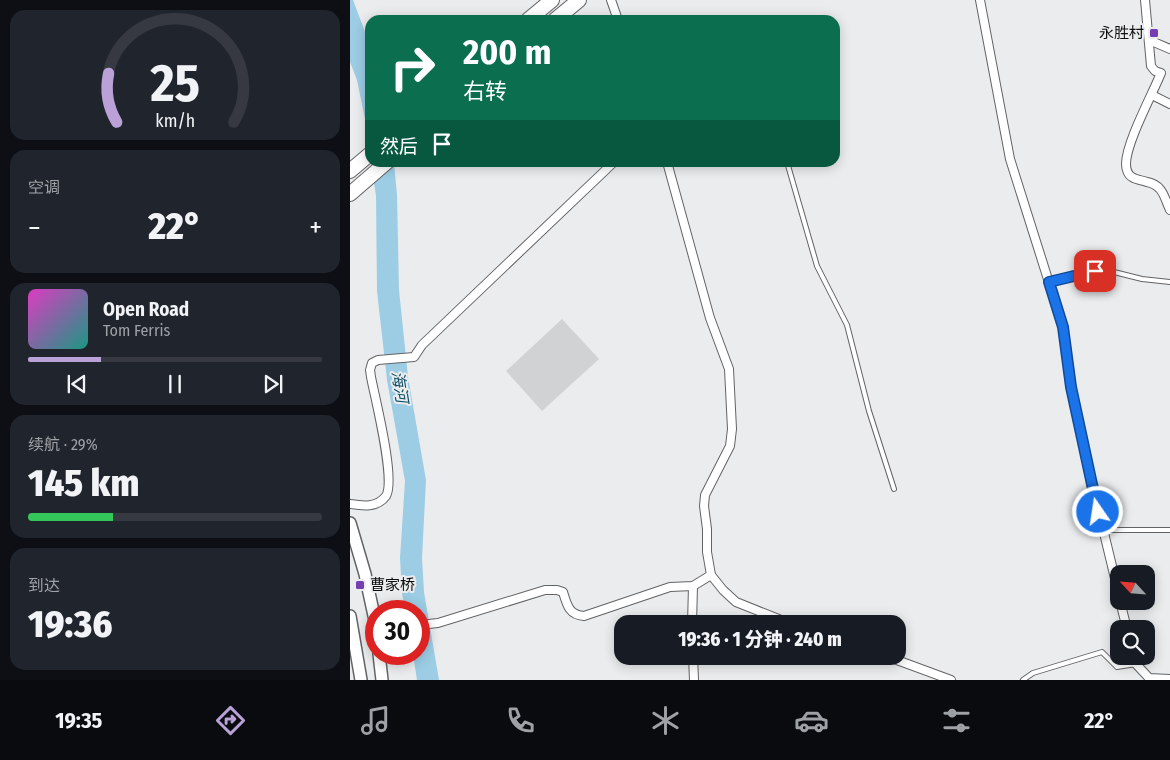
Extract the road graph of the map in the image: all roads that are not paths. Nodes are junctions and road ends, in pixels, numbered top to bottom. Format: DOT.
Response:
graph roads {
  1 [pos="552,0"];
  2 [pos="579,0"];
  3 [pos="611,0"];
  4 [pos="980,0"];
  5 [pos="1145,0"];
  6 [pos="534,15"];
  7 [pos="561,15"];
  8 [pos="616,15"];
  9 [pos="1149,40"];
  10 [pos="1170,49"];
  11 [pos="1152,95"];
  12 [pos="1170,104"];
  13 [pos="365,158"];
  14 [pos="381,167"];
  15 [pos="609,167"];
  16 [pos="668,167"];
  17 [pos="788,167"];
  18 [pos="350,171"];
  19 [pos="350,194"];
  20 [pos="1170,210"];
  21 [pos="1049,282"];
  22 [pos="1170,282"];
  23 [pos="894,489"];
  24 [pos="350,504"];
  25 [pos="350,523"];
  26 [pos="1103,530"];
  27 [pos="1170,530"];
  28 [pos="1111,565"];
  29 [pos="711,575"];
  30 [pos="693,586"];
  31 [pos="371,600"];
  32 [pos="692,615"];
  33 [pos="768,615"];
  34 [pos="350,616"];
  35 [pos="430,624"];
  36 [pos="1110,660"];
  37 [pos="906,663"];
  38 [pos="380,665"];
  39 [pos="693,665"];
  40 [pos="1139,665"];
  41 [pos="1170,679"];
  42 [pos="361,680"];
  43 [pos="382,680"];
  44 [pos="694,680"];
  45 [pos="951,680"];
  46 [pos="1023,680"];
  1 -- 6 [label="highway"];
  2 -- 7 [label="highway"];
  3 -- 8 [label="street"];
  4 -- 21 [label="street"];
  5 -- 9 [label="street"];
  9 -- 10 [label="street"];
  9 -- 11 [label="street"];
  11 -- 12 [label="street"];
  11 -- 20 [label="street"];
  13 -- 18 [label="highway"];
  14 -- 19 [label="highway"];
  15 -- 24 [label="street"];
  16 -- 29 [label="street"];
  17 -- 23 [label="lane"];
  21 -- 22 [label="lane"];
  21 -- 26 [label="street"];
  25 -- 31 [label="main road"];
  26 -- 27 [label="lane"];
  26 -- 28 [label="street"];
  29 -- 30 [label="street"];
  29 -- 33 [label="street"];
  30 -- 32 [label="street"];
  30 -- 35 [label="street"];
  34 -- 42 [label="main road"];
  36 -- 46 [label="lane"];
  37 -- 45 [label="street"];
  38 -- 43 [label="main road"];
  39 -- 44 [label="street"];
  40 -- 41 [label="street"];
}
